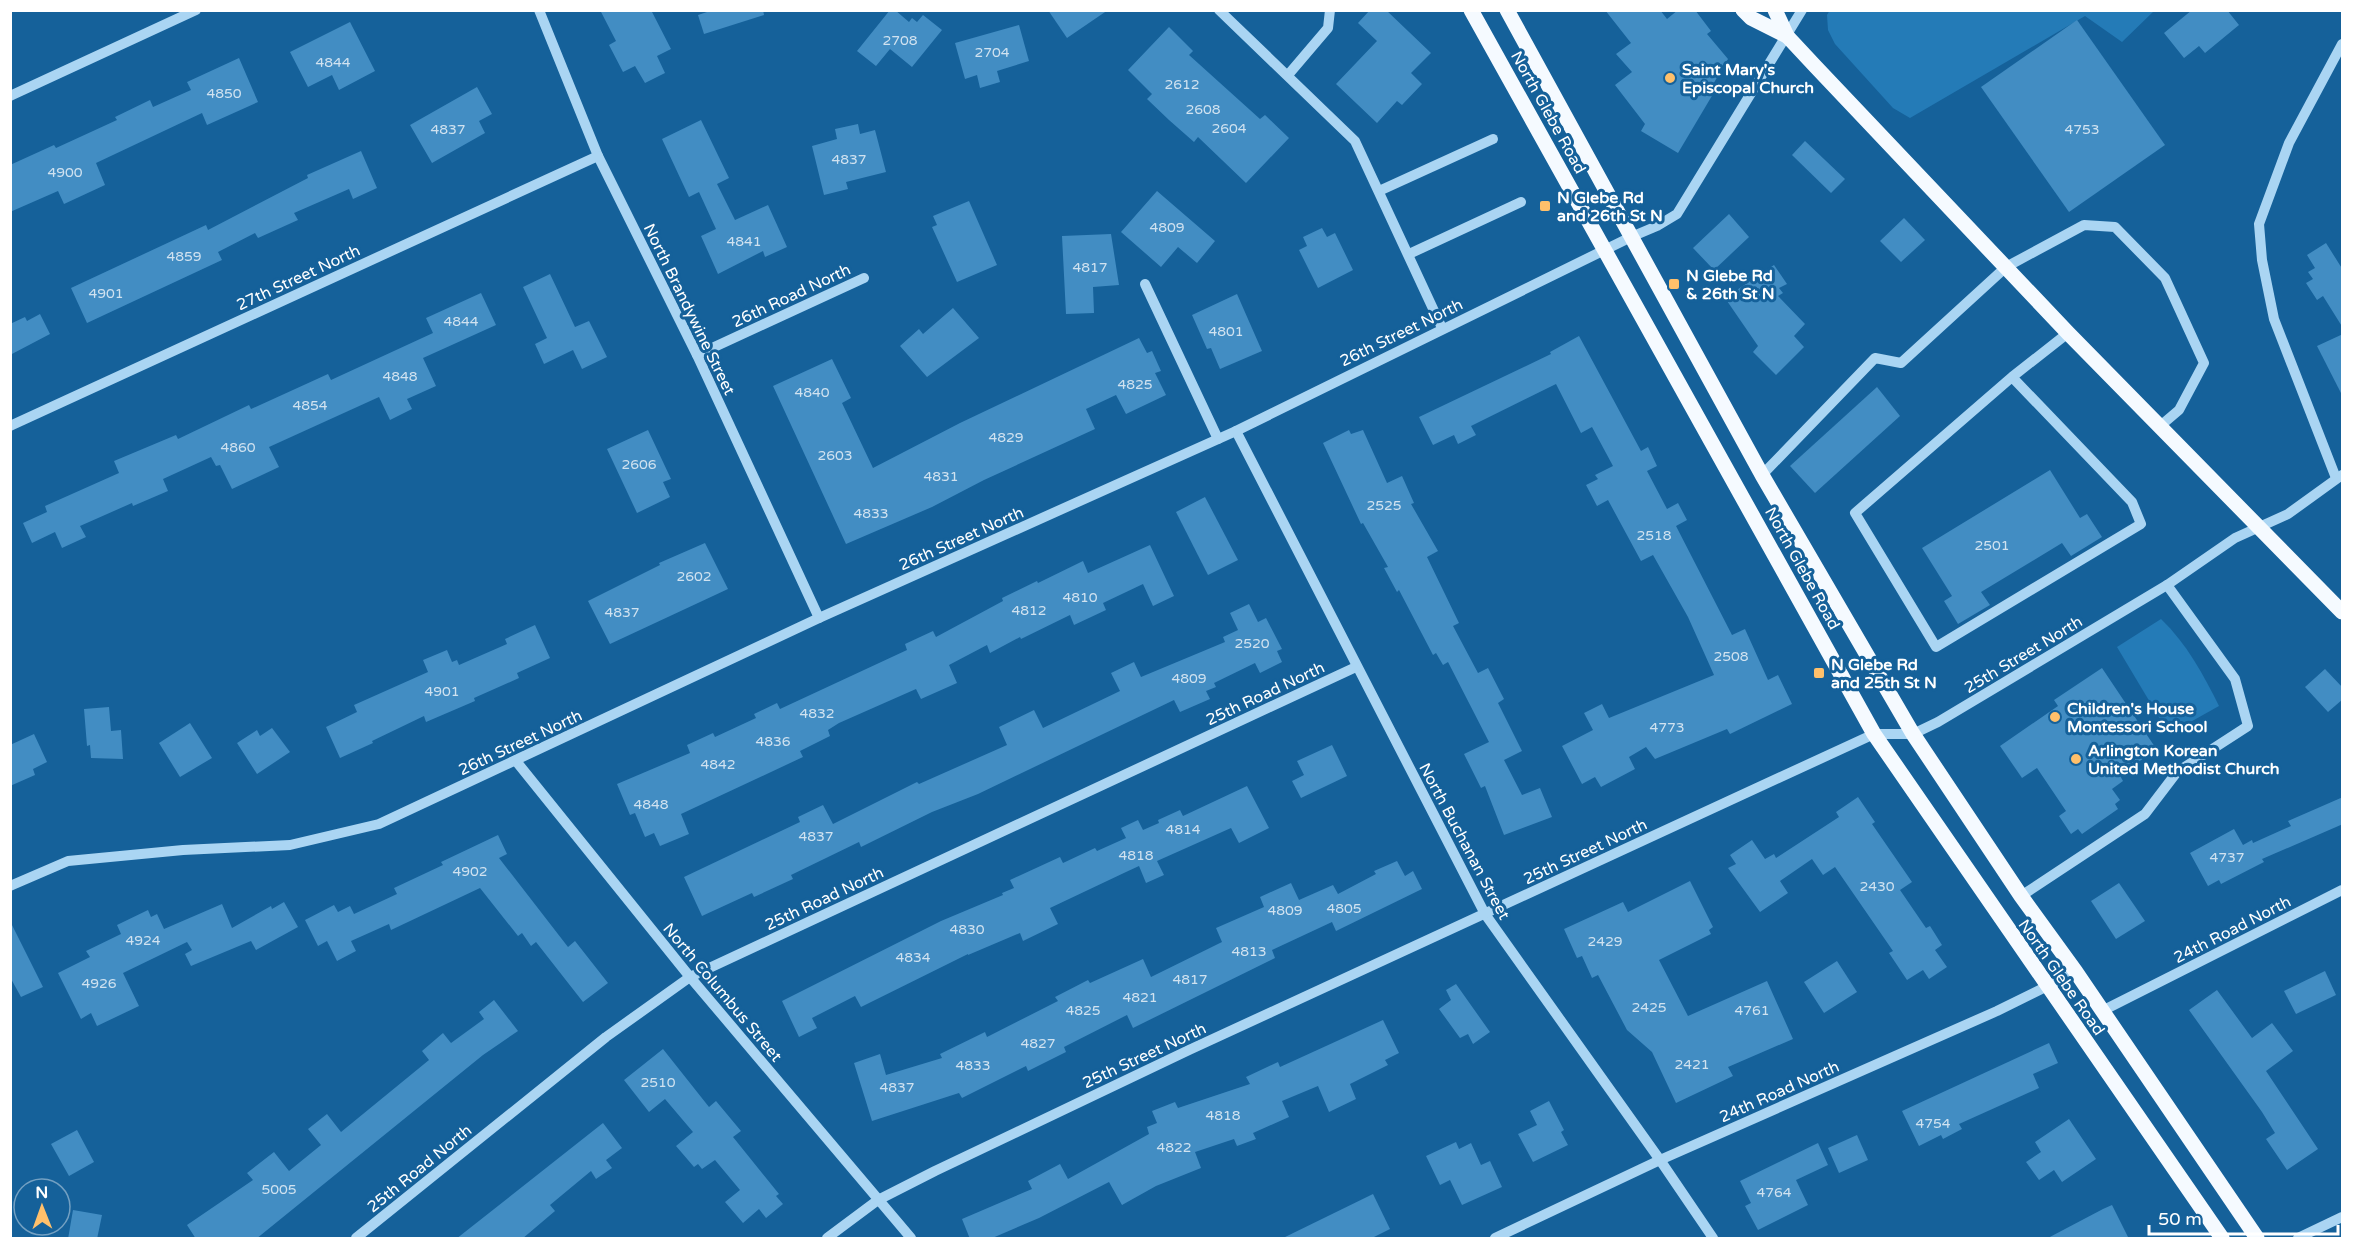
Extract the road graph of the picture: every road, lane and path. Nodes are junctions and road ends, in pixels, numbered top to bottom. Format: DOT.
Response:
graph roads {
  1 [pos="196,10"];
  2 [pos="539,10"];
  3 [pos="1219,10"];
  4 [pos="1330,10"];
  5 [pos="1471,10"];
  6 [pos="1507,10"];
  7 [pos="1743,10"];
  8 [pos="1775,10"];
  9 [pos="1802,10"];
  10 [pos="1786,36"];
  11 [pos="2343,44"];
  12 [pos="1288,75"];
  13 [pos="10,96"];
  14 [pos="1493,139"];
  15 [pos="598,156"];
  16 [pos="1379,191"];
  17 [pos="1521,202"];
  18 [pos="1631,237"];
  19 [pos="1606,250"];
  20 [pos="1408,254"];
  21 [pos="2006,267"];
  22 [pos="864,278"];
  23 [pos="1145,284"];
  24 [pos="1442,328"];
  25 [pos="2068,333"];
  26 [pos="697,355"];
  27 [pos="2012,377"];
  28 [pos="10,426"];
  29 [pos="2159,427"];
  30 [pos="1236,431"];
  31 [pos="1218,439"];
  32 [pos="1761,476"];
  33 [pos="2339,477"];
  34 [pos="2258,527"];
  35 [pos="2167,585"];
  36 [pos="2343,612"];
  37 [pos="819,618"];
  38 [pos="1356,667"];
  39 [pos="1874,734"];
  40 [pos="1913,734"];
  41 [pos="516,761"];
  42 [pos="10,886"];
  43 [pos="2343,890"];
  44 [pos="2021,896"];
  45 [pos="1485,914"];
  46 [pos="2076,972"];
  47 [pos="690,976"];
  48 [pos="2047,987"];
  49 [pos="2102,1011"];
  50 [pos="1660,1160"];
  51 [pos="878,1200"];
  52 [pos="2343,1217"];
  53 [pos="356,1239"];
  54 [pos="827,1239"];
  55 [pos="911,1239"];
  56 [pos="1496,1239"];
  57 [pos="1713,1239"];
  58 [pos="2222,1239"];
  59 [pos="2257,1239"];
  60 [pos="2298,1239"];
  1 -- 13 [label="street"];
  2 -- 15 [label="street, North Brandywine Street"];
  3 -- 12 [label="street"];
  4 -- 12 [label="street"];
  5 -- 19 [label="main road, North Glebe Road"];
  6 -- 18 [label="main road, North Glebe Road"];
  7 -- 10 [label="main road"];
  8 -- 10 [label="main road"];
  9 -- 10 [label="street, 26th Street North"];
  10 -- 18 [label="street, 26th Street North"];
  10 -- 21 [label="main road"];
  11 -- 33 [label="street"];
  12 -- 16 [label="street"];
  14 -- 16 [label="street"];
  15 -- 26 [label="street, North Brandywine Street"];
  15 -- 28 [label="street, 27th Street North"];
  16 -- 20 [label="street"];
  17 -- 20 [label="street"];
  18 -- 19 [label="street, 26th Street North"];
  18 -- 32 [label="main road, North Glebe Road"];
  19 -- 24 [label="street, 26th Street North"];
  19 -- 39 [label="main road, North Glebe Road"];
  20 -- 24 [label="street"];
  21 -- 25 [label="main road"];
  21 -- 29 [label="street"];
  21 -- 32 [label="street"];
  22 -- 26 [label="street, 26th Road North"];
  23 -- 31 [label="street"];
  24 -- 30 [label="street, 26th Street North"];
  25 -- 27 [label="street"];
  25 -- 29 [label="main road"];
  26 -- 37 [label="street, North Brandywine Street"];
  27 -- 27 [label="street"];
  29 -- 34 [label="main road"];
  30 -- 31 [label="street, 26th Street North"];
  30 -- 38 [label="street, North Buchanan Street"];
  31 -- 37 [label="street, 26th Street North"];
  32 -- 40 [label="main road, North Glebe Road"];
  33 -- 34 [label="street, 25th Street North"];
  34 -- 35 [label="street, 25th Street North"];
  34 -- 36 [label="main road"];
  35 -- 40 [label="street, 25th Street North"];
  35 -- 44 [label="street"];
  37 -- 41 [label="street, 26th Street North"];
  38 -- 45 [label="street, North Buchanan Street"];
  38 -- 47 [label="street, 25th Road North"];
  39 -- 40 [label="street, 25th Street North"];
  39 -- 45 [label="street, 25th Street North"];
  39 -- 48 [label="main road, North Glebe Road"];
  40 -- 44 [label="main road, North Glebe Road"];
  41 -- 42 [label="street, 26th Street North"];
  41 -- 47 [label="street, North Columbus Street"];
  43 -- 49 [label="street, 24th Road North"];
  44 -- 46 [label="main road, North Glebe Road"];
  45 -- 50 [label="street, North Buchanan Street"];
  45 -- 51 [label="street, 25th Street North"];
  46 -- 48 [label="street, 24th Road North"];
  46 -- 49 [label="main road, North Glebe Road"];
  47 -- 51 [label="street, North Columbus Street"];
  47 -- 53 [label="street, 25th Road North"];
  48 -- 50 [label="street, 24th Road North"];
  48 -- 58 [label="main road, North Glebe Road"];
  49 -- 59 [label="main road, North Glebe Road"];
  50 -- 56 [label="street, 24th Road North"];
  50 -- 57 [label="street, North Buchanan Street"];
  51 -- 54 [label="street, 25th Street North"];
  51 -- 55 [label="street, North Columbus Street"];
  52 -- 60 [label="street"];
}
